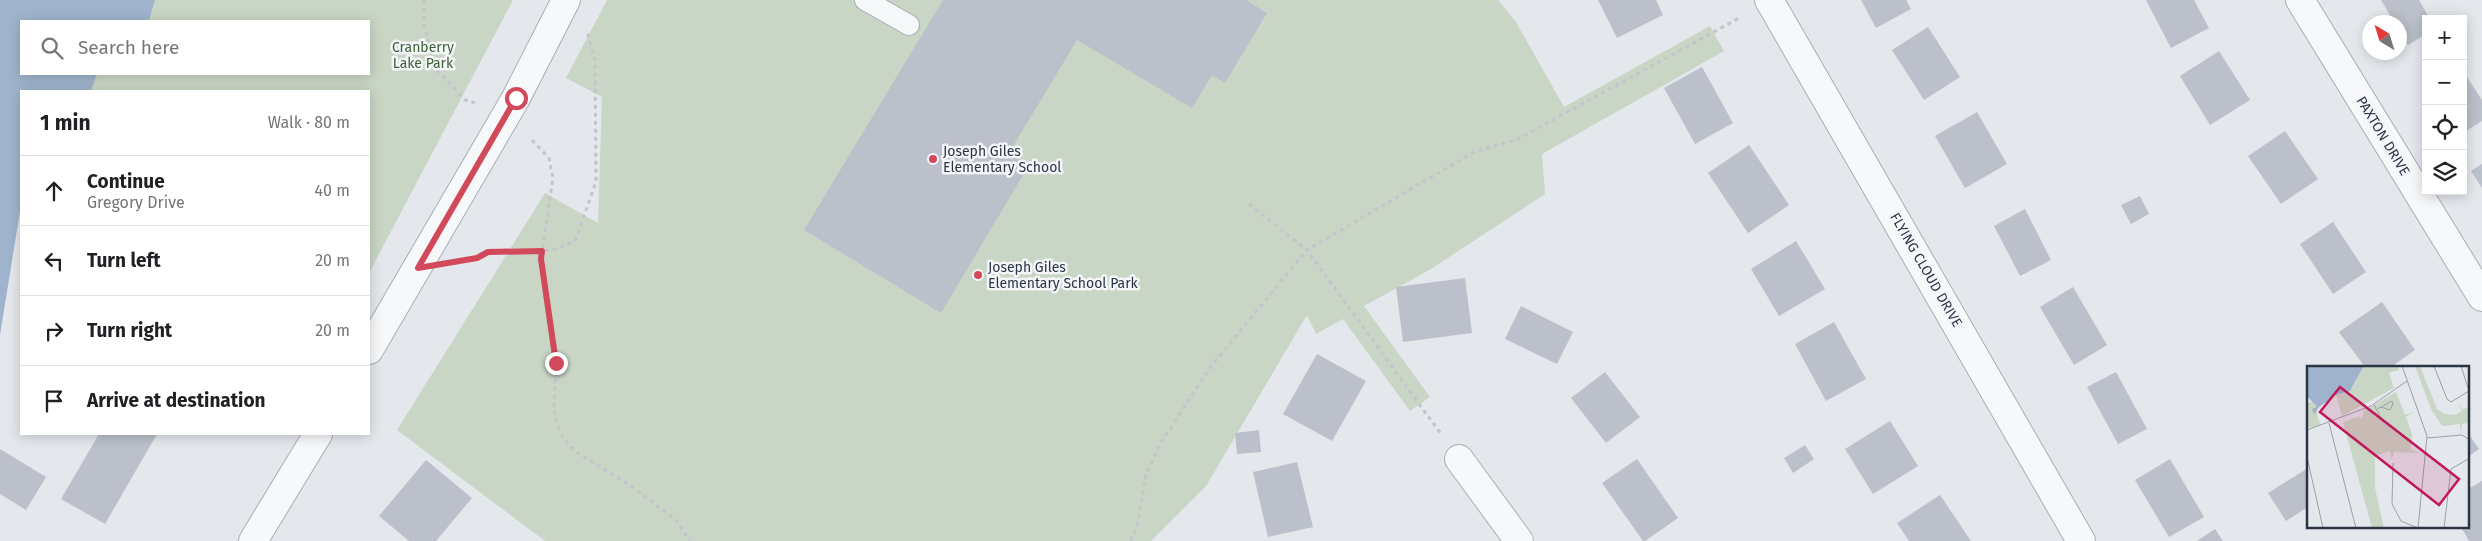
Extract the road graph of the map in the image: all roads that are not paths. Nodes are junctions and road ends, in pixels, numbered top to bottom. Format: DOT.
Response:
graph roads {
  1 [pos="566,0"];
  2 [pos="864,0"];
  3 [pos="2300,0"];
  4 [pos="1770,1"];
  5 [pos="909,25"];
  6 [pos="2482,297"];
  7 [pos="370,348"];
  8 [pos="317,435"];
  9 [pos="1459,459"];
  10 [pos="252,541"];
  11 [pos="1519,541"];
  12 [pos="2081,541"];
  1 -- 7 [label="street"];
  2 -- 5 [label="lane"];
  3 -- 6 [label="street, PAXTON DRIVE"];
  4 -- 12 [label="street, FLYING CLOUD DRIVE"];
  8 -- 10 [label="street"];
  9 -- 11 [label="street"];
}
